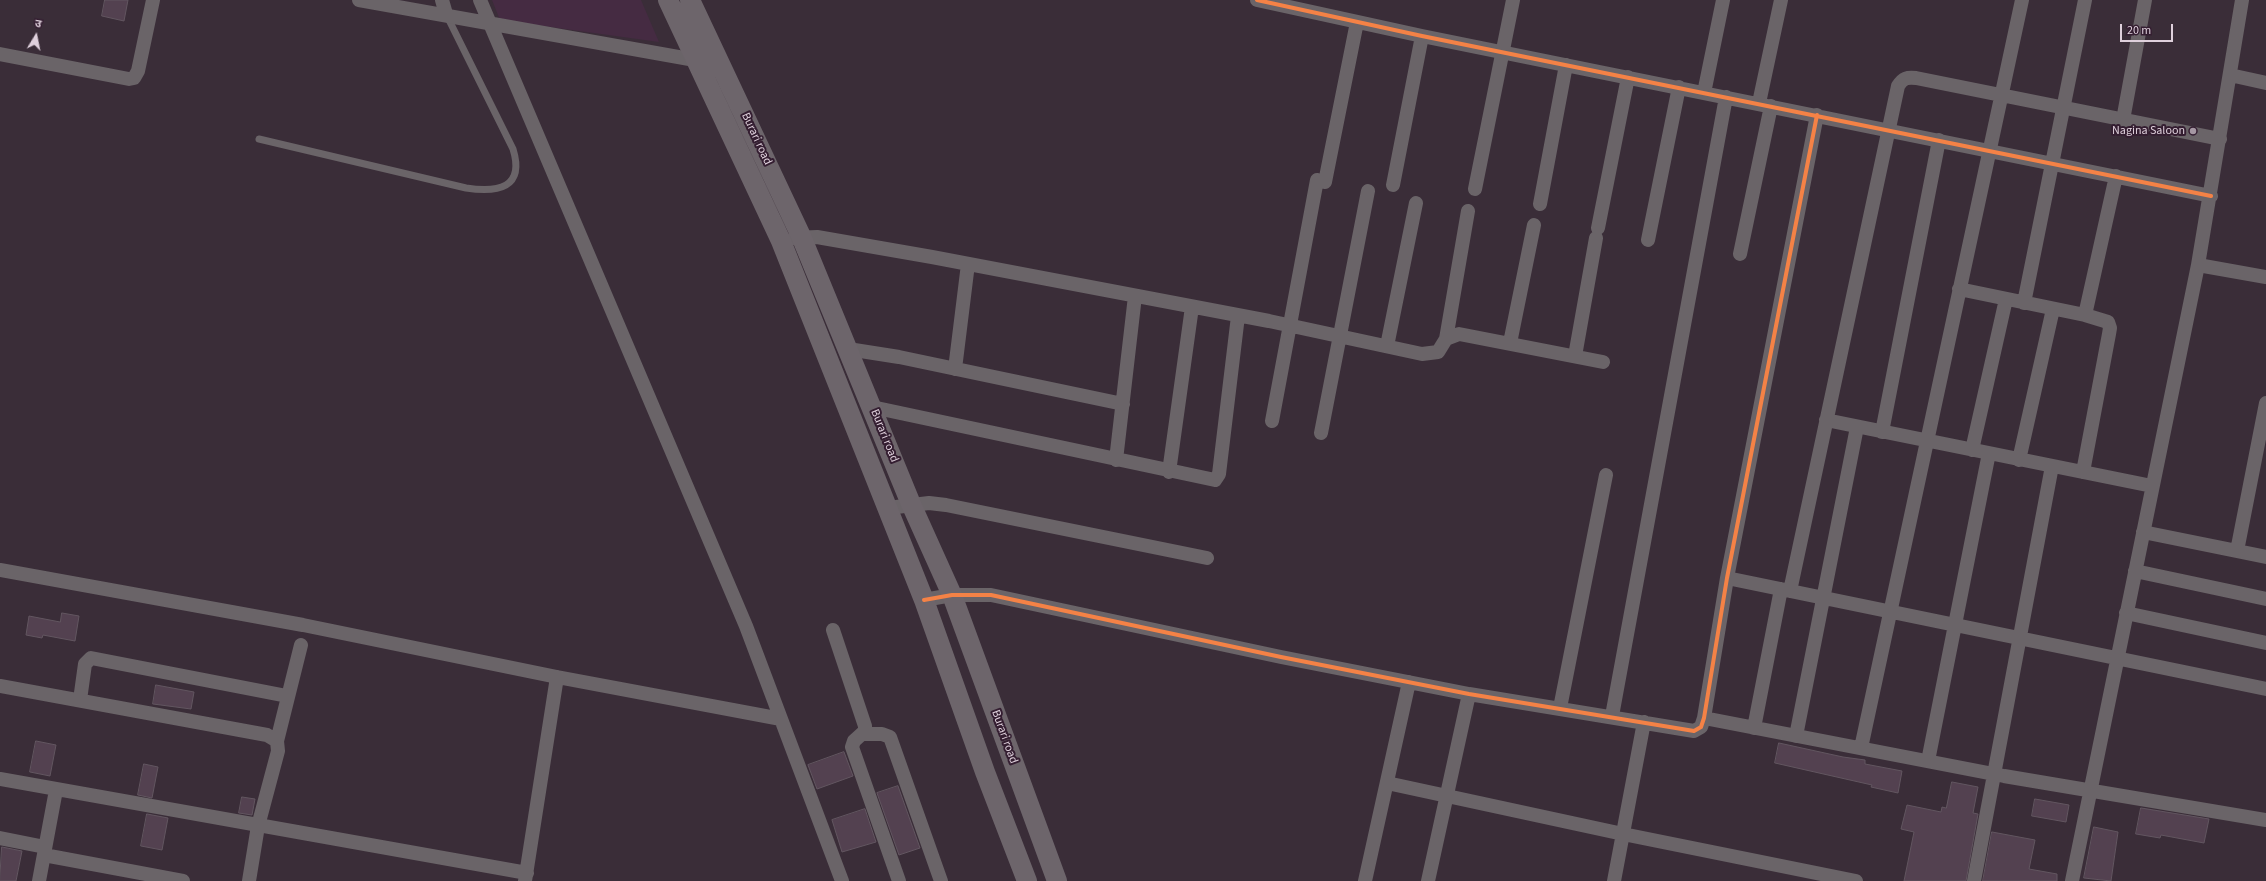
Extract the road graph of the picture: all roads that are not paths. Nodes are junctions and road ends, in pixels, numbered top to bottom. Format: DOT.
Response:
graph roads {
  1 [pos="153,0"];
  2 [pos="360,0"];
  3 [pos="442,0"];
  4 [pos="480,0"];
  5 [pos="668,0"];
  6 [pos="690,0"];
  7 [pos="1258,0"];
  8 [pos="1514,0"];
  9 [pos="1723,0"];
  10 [pos="1781,0"];
  11 [pos="2022,0"];
  12 [pos="2085,0"];
  13 [pos="2145,0"];
  14 [pos="2242,0"];
  15 [pos="451,15"];
  16 [pos="482,21"];
  17 [pos="1357,22"];
  18 [pos="1422,36"];
  19 [pos="715,52"];
  20 [pos="1504,52"];
  21 [pos="0,54"];
  22 [pos="695,60"];
  23 [pos="1566,65"];
  24 [pos="2230,75"];
  25 [pos="1628,77"];
  26 [pos="2266,83"];
  27 [pos="1679,87"];
  28 [pos="1704,93"];
  29 [pos="2002,95"];
  30 [pos="1726,97"];
  31 [pos="1765,105"];
  32 [pos="2064,108"];
  33 [pos="1817,115"];
  34 [pos="2123,120"];
  35 [pos="1889,130"];
  36 [pos="259,139"];
  37 [pos="2220,139"];
  38 [pos="1939,140"];
  39 [pos="1989,150"];
  40 [pos="2052,163"];
  41 [pos="2116,176"];
  42 [pos="1393,185"];
  43 [pos="1475,189"];
  44 [pos="1368,191"];
  45 [pos="2211,196"];
  46 [pos="1416,203"];
  47 [pos="1540,204"];
  48 [pos="1468,211"];
  49 [pos="1534,225"];
  50 [pos="801,236"];
  51 [pos="1648,240"];
  52 [pos="781,241"];
  53 [pos="1740,254"];
  54 [pos="968,264"];
  55 [pos="2198,265"];
  56 [pos="2266,277"];
  57 [pos="1959,289"];
  58 [pos="1135,296"];
  59 [pos="2006,299"];
  60 [pos="2024,303"];
  61 [pos="1192,307"];
  62 [pos="2053,309"];
  63 [pos="2085,315"];
  64 [pos="1238,316"];
  65 [pos="1289,326"];
  66 [pos="1340,336"];
  67 [pos="1446,338"];
  68 [pos="1510,344"];
  69 [pos="1387,346"];
  70 [pos="848,349"];
  71 [pos="1575,356"];
  72 [pos="1603,362"];
  73 [pos="955,369"];
  74 [pos="2266,403"];
  75 [pos="1123,404"];
  76 [pos="872,407"];
  77 [pos="1826,420"];
  78 [pos="1272,421"];
  79 [pos="1857,427"];
  80 [pos="1882,432"];
  81 [pos="1321,433"];
  82 [pos="1926,440"];
  83 [pos="1972,450"];
  84 [pos="1989,453"];
  85 [pos="1116,460"];
  86 [pos="2019,460"];
  87 [pos="2052,466"];
  88 [pos="1169,472"];
  89 [pos="2084,472"];
  90 [pos="1606,475"];
  91 [pos="2152,486"];
  92 [pos="911,504"];
  93 [pos="888,508"];
  94 [pos="2143,532"];
  95 [pos="2237,551"];
  96 [pos="2266,557"];
  97 [pos="1207,558"];
  98 [pos="0,570"];
  99 [pos="2135,571"];
  100 [pos="1727,578"];
  101 [pos="1785,590"];
  102 [pos="952,595"];
  103 [pos="1823,598"];
  104 [pos="2266,599"];
  105 [pos="924,600"];
  106 [pos="1890,612"];
  107 [pos="2126,613"];
  108 [pos="1955,625"];
  109 [pos="833,630"];
  110 [pos="2019,639"];
  111 [pos="2266,643"];
  112 [pos="301,645"];
  113 [pos="2116,659"];
  114 [pos="557,677"];
  115 [pos="1409,682"];
  116 [pos="0,686"];
  117 [pos="2266,689"];
  118 [pos="1469,694"];
  119 [pos="287,696"];
  120 [pos="80,700"];
  121 [pos="1560,708"];
  122 [pos="1612,716"];
  123 [pos="1704,718"];
  124 [pos="781,719"];
  125 [pos="1644,722"];
  126 [pos="1754,728"];
  127 [pos="862,734"];
  128 [pos="1796,736"];
  129 [pos="277,741"];
  130 [pos="1861,748"];
  131 [pos="1928,761"];
  132 [pos="1995,774"];
  133 [pos="0,779"];
  134 [pos="1387,783"];
  135 [pos="56,790"];
  136 [pos="2089,790"];
  137 [pos="1447,795"];
  138 [pos="2266,820"];
  139 [pos="258,826"];
  140 [pos="1622,834"];
  141 [pos="0,838"];
  142 [pos="45,851"];
  143 [pos="1802,876"];
  144 [pos="526,877"];
  145 [pos="39,881"];
  146 [pos="183,881"];
  147 [pos="249,881"];
  148 [pos="842,881"];
  149 [pos="899,881"];
  150 [pos="941,881"];
  151 [pos="1028,881"];
  152 [pos="1057,881"];
  153 [pos="1365,881"];
  154 [pos="1428,881"];
  155 [pos="1614,881"];
  156 [pos="1856,881"];
  157 [pos="1974,881"];
  158 [pos="2072,881"];
  1 -- 21 [label="street"];
  2 -- 15 [label="street"];
  3 -- 15 [label="street"];
  4 -- 16 [label="street"];
  5 -- 22 [label="main road, Burari road"];
  6 -- 19 [label="main road, Burari road"];
  7 -- 17 [label="street"];
  8 -- 20 [label="street"];
  9 -- 28 [label="street"];
  10 -- 31 [label="street"];
  11 -- 29 [label="street"];
  12 -- 32 [label="street"];
  13 -- 34 [label="street"];
  14 -- 24 [label="street"];
  15 -- 16 [label="street"];
  15 -- 36 [label="lane"];
  16 -- 22 [label="street"];
  16 -- 124 [label="street"];
  17 -- 18 [label="street"];
  17 -- 65 [label="street"];
  18 -- 20 [label="street"];
  18 -- 42 [label="street"];
  19 -- 22 [label="street"];
  19 -- 50 [label="main road, Burari road"];
  20 -- 23 [label="street"];
  20 -- 43 [label="street"];
  22 -- 52 [label="main road, Burari road"];
  23 -- 25 [label="street"];
  23 -- 47 [label="street"];
  24 -- 26 [label="street"];
  24 -- 37 [label="street"];
  25 -- 27 [label="street"];
  25 -- 71 [label="street"];
  27 -- 28 [label="street"];
  27 -- 51 [label="street"];
  28 -- 30 [label="street"];
  29 -- 32 [label="street"];
  29 -- 35 [label="street"];
  29 -- 39 [label="street"];
  30 -- 31 [label="street"];
  30 -- 122 [label="street"];
  31 -- 33 [label="street"];
  31 -- 53 [label="street"];
  32 -- 34 [label="street"];
  32 -- 40 [label="street"];
  33 -- 35 [label="street"];
  33 -- 100 [label="street"];
  34 -- 37 [label="street"];
  35 -- 38 [label="street"];
  35 -- 77 [label="street"];
  37 -- 45 [label="street"];
  38 -- 39 [label="street"];
  38 -- 80 [label="street"];
  39 -- 40 [label="street"];
  39 -- 57 [label="street"];
  40 -- 41 [label="street"];
  40 -- 60 [label="street"];
  41 -- 45 [label="street"];
  41 -- 63 [label="street"];
  44 -- 66 [label="street"];
  45 -- 55 [label="street"];
  46 -- 69 [label="street"];
  48 -- 67 [label="street"];
  49 -- 68 [label="street"];
  50 -- 52 [label="street"];
  50 -- 54 [label="street"];
  50 -- 70 [label="main road, Burari road"];
  52 -- 93 [label="main road, Burari road"];
  54 -- 58 [label="street"];
  54 -- 73 [label="street"];
  55 -- 56 [label="street"];
  55 -- 91 [label="street"];
  57 -- 59 [label="street"];
  57 -- 82 [label="street"];
  58 -- 61 [label="street"];
  58 -- 75 [label="street"];
  59 -- 60 [label="street"];
  59 -- 83 [label="street"];
  60 -- 62 [label="street"];
  61 -- 64 [label="street"];
  61 -- 88 [label="street"];
  62 -- 63 [label="street"];
  62 -- 86 [label="street"];
  63 -- 89 [label="street"];
  64 -- 65 [label="street"];
  64 -- 88 [label="street"];
  65 -- 66 [label="street"];
  65 -- 78 [label="street"];
  66 -- 69 [label="street"];
  66 -- 81 [label="street"];
  67 -- 68 [label="street"];
  67 -- 69 [label="street"];
  68 -- 71 [label="street"];
  70 -- 73 [label="street"];
  70 -- 76 [label="main road, Burari road"];
  71 -- 72 [label="street"];
  73 -- 75 [label="street"];
  74 -- 95 [label="street"];
  75 -- 85 [label="street"];
  76 -- 85 [label="street"];
  76 -- 92 [label="main road, Burari road"];
  77 -- 79 [label="street"];
  77 -- 101 [label="street"];
  79 -- 80 [label="street"];
  79 -- 103 [label="street"];
  80 -- 82 [label="street"];
  82 -- 83 [label="street"];
  82 -- 106 [label="street"];
  83 -- 84 [label="street"];
  84 -- 86 [label="street"];
  84 -- 108 [label="street"];
  85 -- 88 [label="street"];
  86 -- 87 [label="street"];
  87 -- 89 [label="street"];
  87 -- 110 [label="street"];
  89 -- 91 [label="street"];
  90 -- 121 [label="street"];
  91 -- 94 [label="street"];
  92 -- 93 [label="street"];
  92 -- 97 [label="street"];
  92 -- 102 [label="main road, Burari road"];
  93 -- 105 [label="main road, Burari road"];
  94 -- 95 [label="street"];
  94 -- 99 [label="street"];
  95 -- 96 [label="street"];
  98 -- 114 [label="street"];
  99 -- 104 [label="street"];
  99 -- 107 [label="street"];
  100 -- 101 [label="street"];
  100 -- 123 [label="street"];
  101 -- 103 [label="street"];
  101 -- 126 [label="street"];
  102 -- 105 [label="street"];
  102 -- 115 [label="street"];
  102 -- 152 [label="main road, Burari road"];
  103 -- 106 [label="street"];
  103 -- 128 [label="street"];
  105 -- 151 [label="main road, Burari road"];
  106 -- 108 [label="street"];
  106 -- 130 [label="street"];
  107 -- 111 [label="street"];
  107 -- 113 [label="street"];
  108 -- 110 [label="street"];
  108 -- 131 [label="street"];
  109 -- 127 [label="street"];
  110 -- 113 [label="street"];
  110 -- 132 [label="street"];
  112 -- 119 [label="street"];
  113 -- 117 [label="street"];
  113 -- 136 [label="street"];
  114 -- 124 [label="street"];
  114 -- 144 [label="street"];
  115 -- 118 [label="street"];
  115 -- 134 [label="street"];
  116 -- 120 [label="street"];
  118 -- 121 [label="street"];
  118 -- 137 [label="street"];
  119 -- 120 [label="street"];
  119 -- 129 [label="street"];
  120 -- 129 [label="street"];
  121 -- 122 [label="street"];
  122 -- 125 [label="street"];
  123 -- 125 [label="street"];
  123 -- 126 [label="street"];
  124 -- 148 [label="street"];
  125 -- 140 [label="street"];
  126 -- 128 [label="street"];
  127 -- 149 [label="street"];
  127 -- 150 [label="street"];
  128 -- 130 [label="street"];
  129 -- 139 [label="street"];
  130 -- 131 [label="street"];
  131 -- 132 [label="street"];
  132 -- 136 [label="street"];
  132 -- 157 [label="street"];
  133 -- 135 [label="street"];
  134 -- 137 [label="street"];
  134 -- 153 [label="street"];
  135 -- 139 [label="street"];
  135 -- 142 [label="street"];
  136 -- 138 [label="street"];
  136 -- 158 [label="street"];
  137 -- 140 [label="street"];
  137 -- 154 [label="street"];
  139 -- 144 [label="street"];
  139 -- 147 [label="street"];
  140 -- 143 [label="street"];
  140 -- 155 [label="street"];
  141 -- 142 [label="street"];
  142 -- 145 [label="street"];
  142 -- 146 [label="street"];
  143 -- 156 [label="street"];
}
